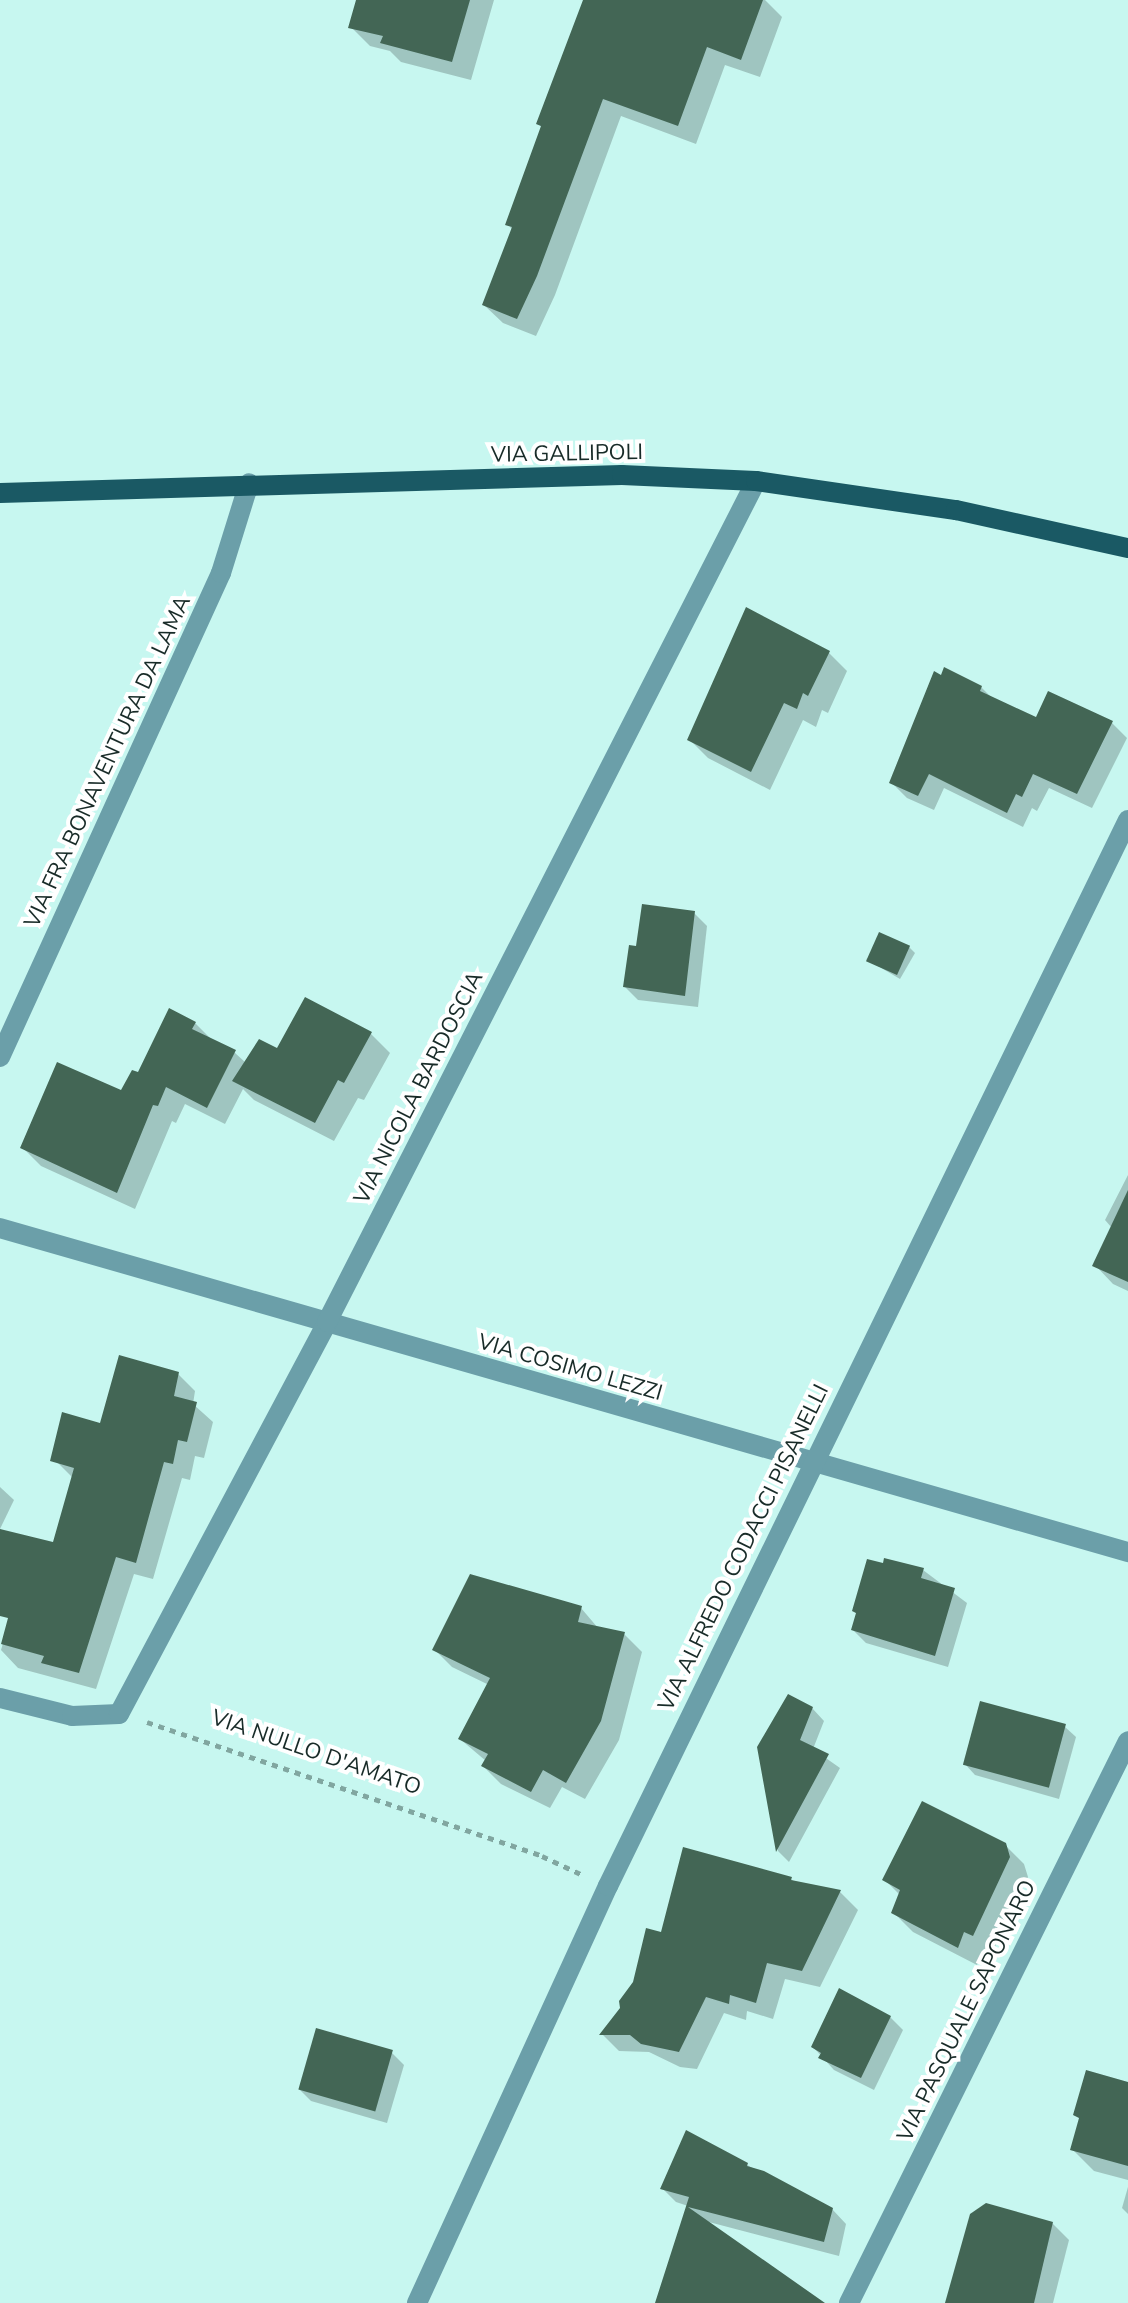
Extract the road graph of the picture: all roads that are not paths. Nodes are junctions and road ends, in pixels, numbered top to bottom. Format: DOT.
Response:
graph roads {
  1 [pos="756,481"];
  2 [pos="249,483"];
  3 [pos="0,493"];
  4 [pos="1128,548"];
  5 [pos="1128,820"];
  6 [pos="0,1057"];
  7 [pos="0,1228"];
  8 [pos="327,1322"];
  9 [pos="811,1463"];
  10 [pos="1128,1552"];
  11 [pos="0,1698"];
  12 [pos="1128,1741"];
  13 [pos="417,2303"];
  14 [pos="849,2303"];
  1 -- 2 [label="main road, VIA GALLIPOLI"];
  1 -- 4 [label="main road, VIA GALLIPOLI"];
  1 -- 8 [label="street, VIA NICOLA BARDOSCIA"];
  2 -- 3 [label="main road, VIA GALLIPOLI"];
  2 -- 6 [label="street, VIA FRA BONAVENTURA DA LAMA"];
  5 -- 9 [label="street, VIA ALFREDO CODACCI PISANELLI"];
  7 -- 8 [label="street, VIA COSIMO LEZZI"];
  8 -- 9 [label="street, VIA COSIMO LEZZI"];
  8 -- 11 [label="street, VIA NICOLA BARDOSCIA"];
  9 -- 10 [label="street, VIA COSIMO LEZZI"];
  9 -- 13 [label="street, VIA ALFREDO CODACCI PISANELLI"];
  12 -- 14 [label="street, VIA PASQUALE SAPONARO"];
}
